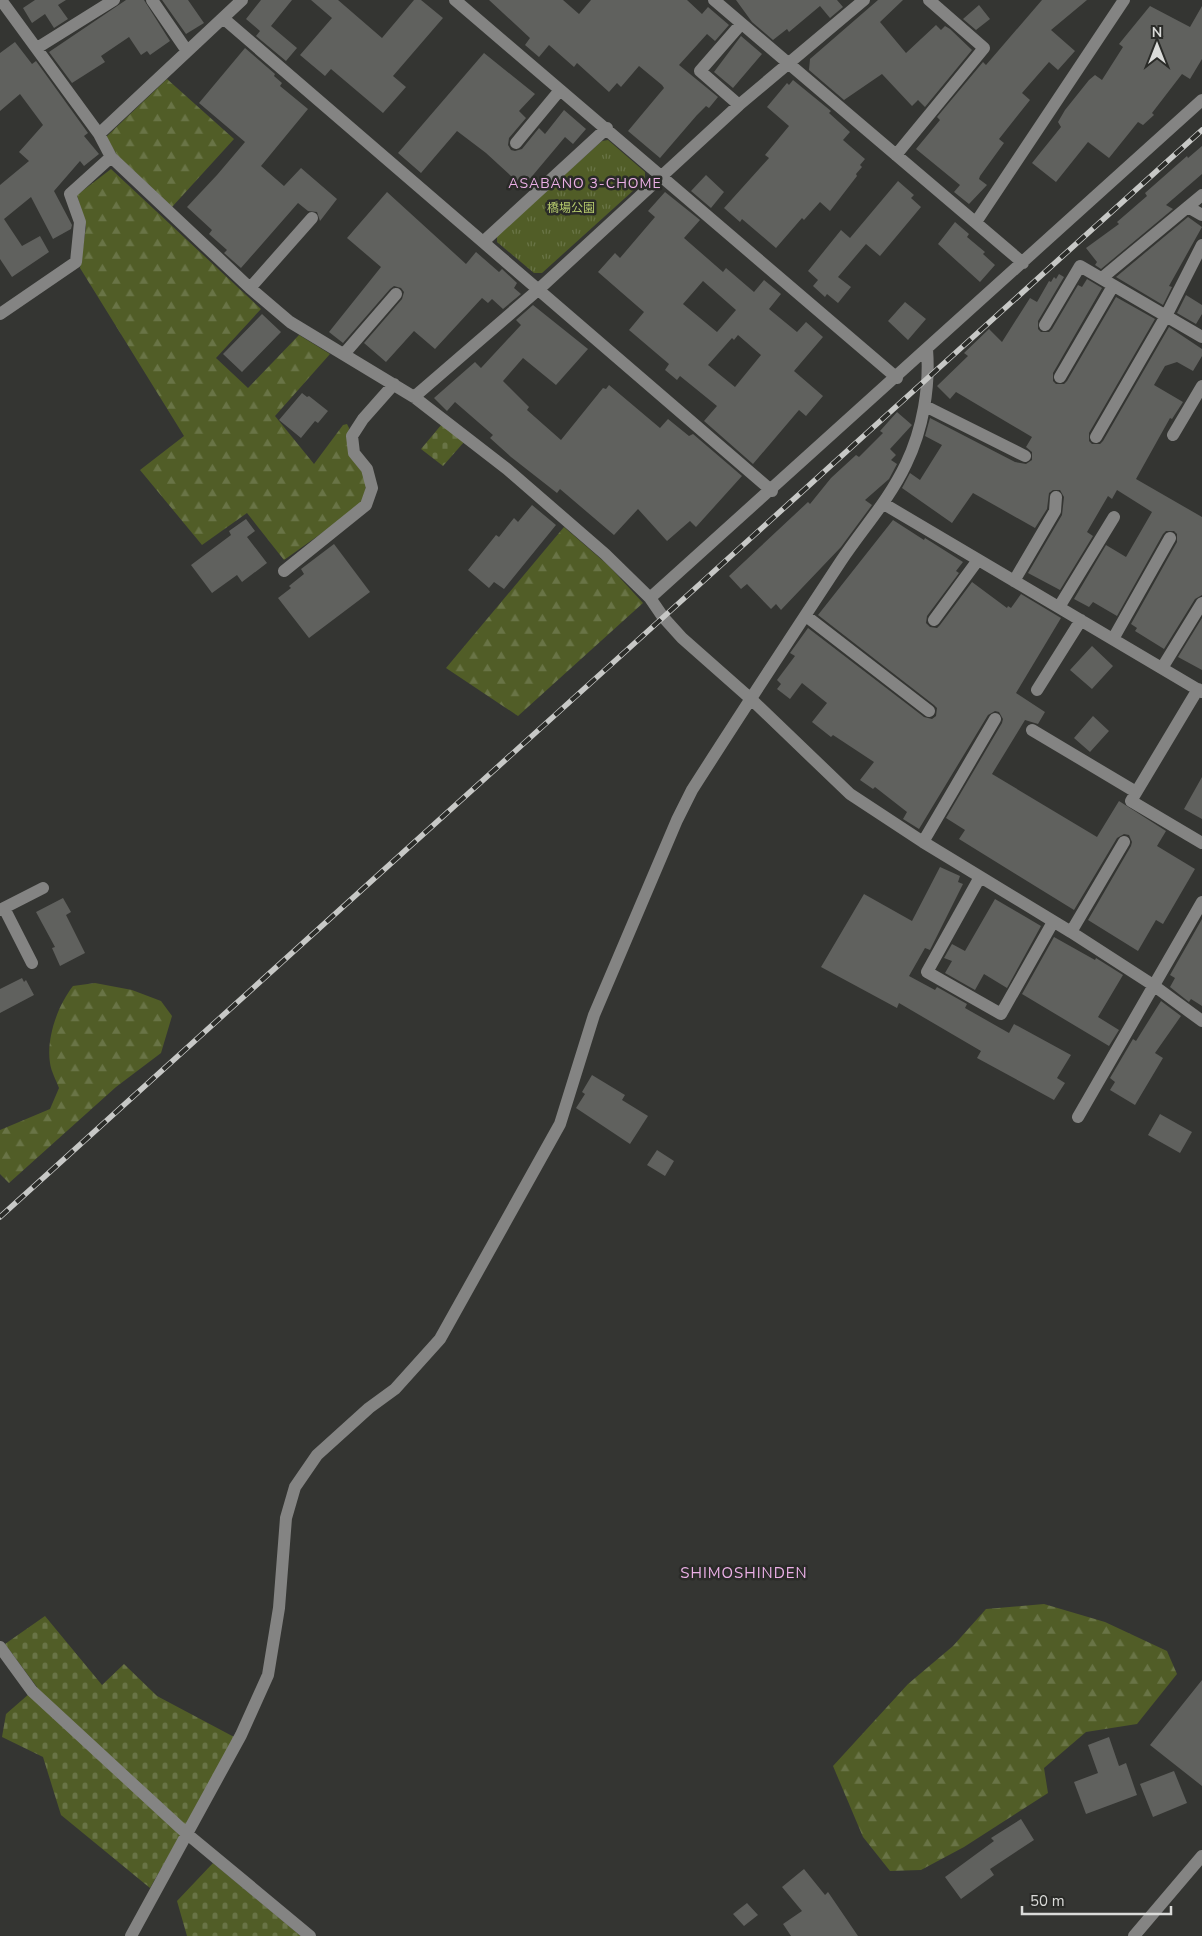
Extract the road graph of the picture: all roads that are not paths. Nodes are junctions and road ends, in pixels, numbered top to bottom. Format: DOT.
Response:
graph roads {
  1 [pos="1,0"];
  2 [pos="114,0"];
  3 [pos="152,0"];
  4 [pos="242,0"];
  5 [pos="455,0"];
  6 [pos="714,0"];
  7 [pos="864,0"];
  8 [pos="929,0"];
  9 [pos="1124,0"];
  10 [pos="223,18"];
  11 [pos="741,24"];
  12 [pos="37,48"];
  13 [pos="187,51"];
  14 [pos="786,63"];
  15 [pos="560,90"];
  16 [pos="1202,100"];
  17 [pos="739,104"];
  18 [pos="607,128"];
  19 [pos="99,134"];
  20 [pos="516,143"];
  21 [pos="896,155"];
  22 [pos="111,157"];
  23 [pos="660,176"];
  24 [pos="1202,195"];
  25 [pos="1188,207"];
  26 [pos="1202,215"];
  27 [pos="312,218"];
  28 [pos="976,222"];
  29 [pos="483,242"];
  30 [pos="1202,245"];
  31 [pos="1023,263"];
  32 [pos="1102,278"];
  33 [pos="1113,286"];
  34 [pos="250,288"];
  35 [pos="539,289"];
  36 [pos="396,294"];
  37 [pos="0,314"];
  38 [pos="1166,316"];
  39 [pos="1045,325"];
  40 [pos="1202,337"];
  41 [pos="927,349"];
  42 [pos="344,354"];
  43 [pos="1060,377"];
  44 [pos="897,378"];
  45 [pos="394,384"];
  46 [pos="1202,386"];
  47 [pos="414,397"];
  48 [pos="925,406"];
  49 [pos="1173,435"];
  50 [pos="1096,437"];
  51 [pos="1026,456"];
  52 [pos="772,490"];
  53 [pos="1056,497"];
  54 [pos="884,504"];
  55 [pos="1114,517"];
  56 [pos="1170,538"];
  57 [pos="978,560"];
  58 [pos="284,571"];
  59 [pos="1014,581"];
  60 [pos="650,598"];
  61 [pos="1202,603"];
  62 [pos="1059,607"];
  63 [pos="806,616"];
  64 [pos="934,620"];
  65 [pos="1081,620"];
  66 [pos="1113,639"];
  67 [pos="1162,668"];
  68 [pos="1037,690"];
  69 [pos="1200,691"];
  70 [pos="750,699"];
  71 [pos="929,711"];
  72 [pos="995,719"];
  73 [pos="1032,730"];
  74 [pos="1136,792"];
  75 [pos="923,842"];
  76 [pos="1124,842"];
  77 [pos="1202,843"];
  78 [pos="980,877"];
  79 [pos="43,888"];
  80 [pos="1202,902"];
  81 [pos="2,909"];
  82 [pos="1053,922"];
  83 [pos="1071,932"];
  84 [pos="32,963"];
  85 [pos="1153,985"];
  86 [pos="1202,1021"];
  87 [pos="1078,1116"];
  88 [pos="0,1647"];
  89 [pos="186,1833"];
  90 [pos="1202,1856"];
  91 [pos="131,1936"];
  92 [pos="310,1936"];
  93 [pos="1134,1936"];
  1 -- 12 [label="street"];
  2 -- 12 [label="street"];
  3 -- 13 [label="street"];
  4 -- 10 [label="street"];
  5 -- 15 [label="street"];
  6 -- 11 [label="street"];
  7 -- 14 [label="street"];
  8 -- 21 [label="street"];
  9 -- 28 [label="street"];
  10 -- 13 [label="street"];
  10 -- 29 [label="street"];
  11 -- 14 [label="street"];
  11 -- 17 [label="street"];
  12 -- 19 [label="street"];
  13 -- 19 [label="street"];
  14 -- 17 [label="street"];
  14 -- 21 [label="street"];
  15 -- 18 [label="street"];
  15 -- 20 [label="street"];
  16 -- 31 [label="street"];
  17 -- 23 [label="street"];
  18 -- 23 [label="street"];
  18 -- 29 [label="street"];
  19 -- 22 [label="street"];
  21 -- 28 [label="street"];
  22 -- 34 [label="street"];
  22 -- 37 [label="street"];
  23 -- 35 [label="street"];
  23 -- 44 [label="street"];
  24 -- 25 [label="street"];
  25 -- 26 [label="street"];
  25 -- 32 [label="street"];
  27 -- 34 [label="street"];
  28 -- 31 [label="street"];
  29 -- 35 [label="street"];
  30 -- 38 [label="street"];
  31 -- 41 [label="street"];
  32 -- 33 [label="street"];
  32 -- 39 [label="street"];
  33 -- 38 [label="street"];
  33 -- 43 [label="street"];
  34 -- 42 [label="street"];
  35 -- 47 [label="street"];
  35 -- 52 [label="street"];
  36 -- 42 [label="street"];
  38 -- 40 [label="street"];
  38 -- 50 [label="street"];
  41 -- 44 [label="street"];
  41 -- 48 [label="street"];
  42 -- 45 [label="street"];
  44 -- 52 [label="street"];
  45 -- 47 [label="street"];
  45 -- 58 [label="street"];
  46 -- 49 [label="street"];
  47 -- 60 [label="street"];
  48 -- 51 [label="street"];
  48 -- 54 [label="street"];
  52 -- 60 [label="street"];
  53 -- 59 [label="street"];
  54 -- 57 [label="street"];
  54 -- 63 [label="street"];
  55 -- 62 [label="street"];
  56 -- 66 [label="street"];
  57 -- 59 [label="street"];
  57 -- 64 [label="street"];
  59 -- 62 [label="street"];
  60 -- 70 [label="street"];
  61 -- 67 [label="street"];
  62 -- 65 [label="street"];
  63 -- 70 [label="street"];
  63 -- 71 [label="street"];
  65 -- 66 [label="street"];
  65 -- 68 [label="street"];
  66 -- 67 [label="street"];
  67 -- 69 [label="street"];
  69 -- 74 [label="street"];
  70 -- 75 [label="street"];
  70 -- 89 [label="street"];
  72 -- 75 [label="street"];
  73 -- 74 [label="street"];
  74 -- 77 [label="street"];
  75 -- 78 [label="street"];
  76 -- 83 [label="street"];
  78 -- 82 [label="street"];
  78 -- 82 [label="street"];
  79 -- 81 [label="street"];
  80 -- 85 [label="street"];
  81 -- 84 [label="street"];
  82 -- 83 [label="street"];
  83 -- 85 [label="street"];
  85 -- 86 [label="street"];
  85 -- 87 [label="street"];
  88 -- 89 [label="street"];
  89 -- 91 [label="street"];
  89 -- 92 [label="street"];
  90 -- 93 [label="street"];
}
